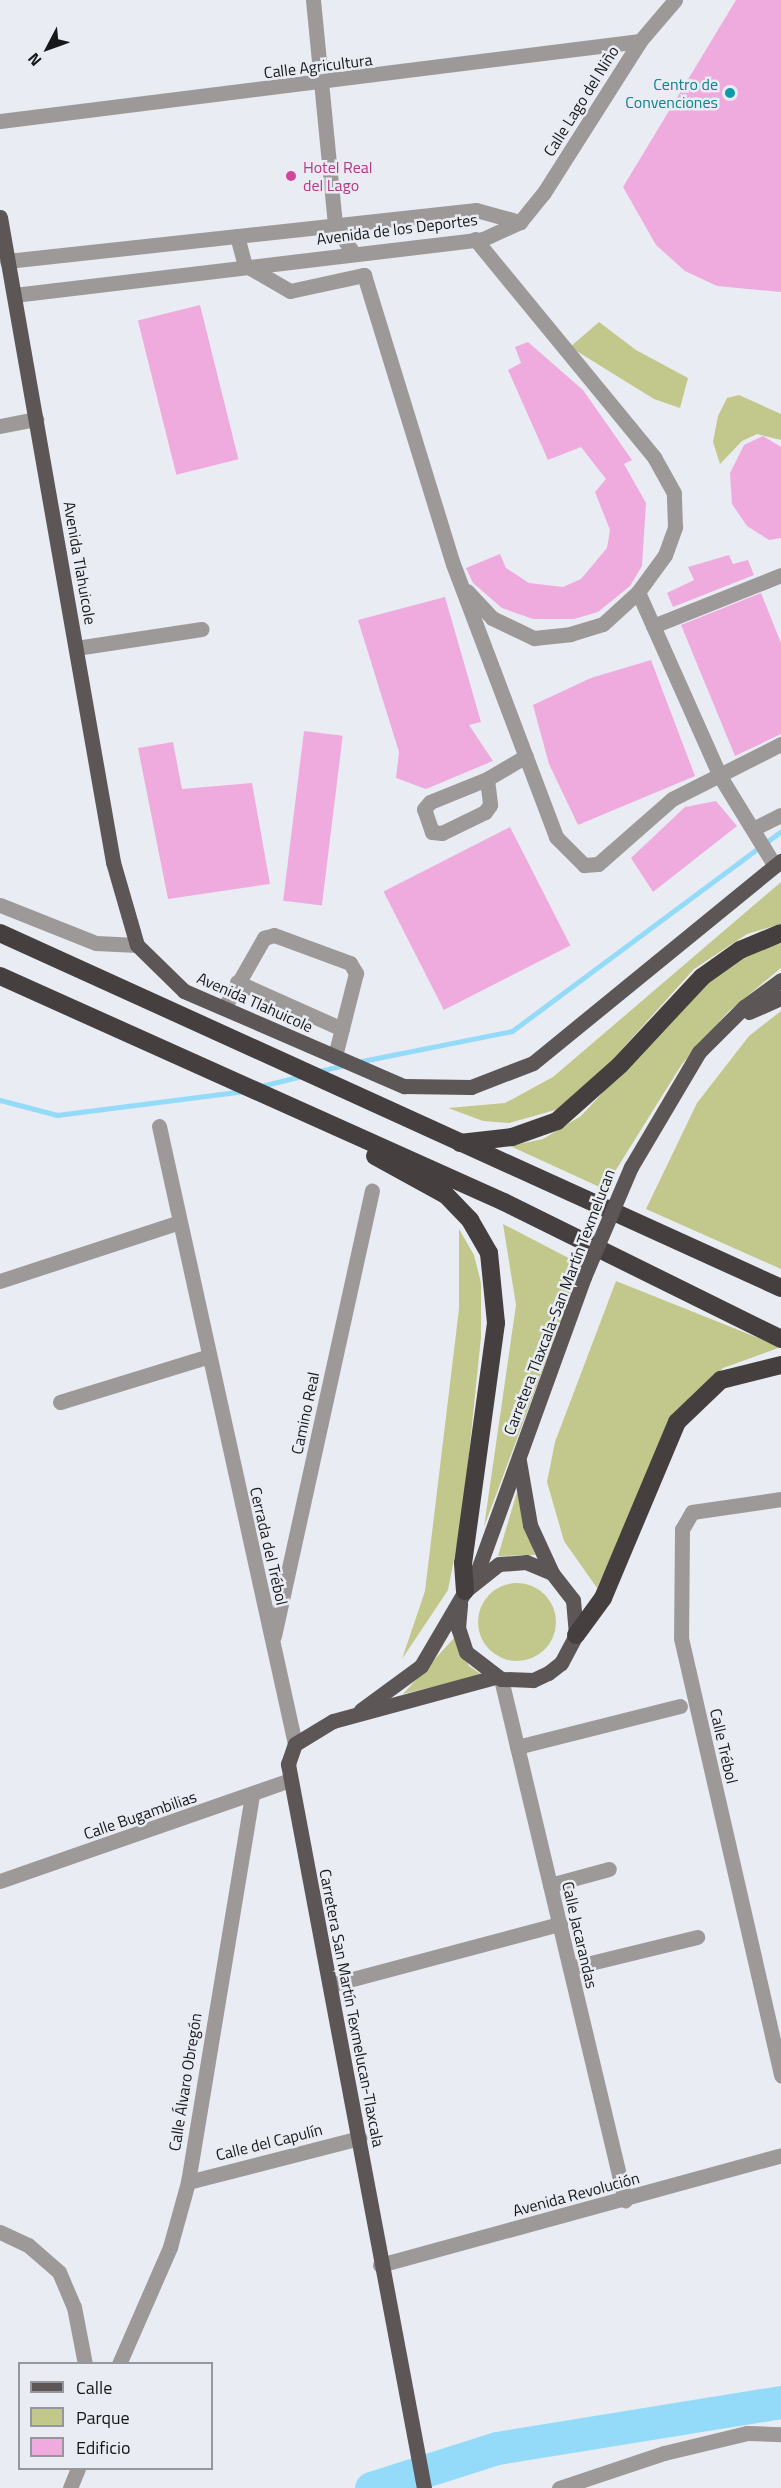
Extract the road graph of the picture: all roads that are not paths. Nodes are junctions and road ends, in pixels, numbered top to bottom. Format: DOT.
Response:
graph roads {
  1 [pos="313,0"];
  2 [pos="675,0"];
  3 [pos="640,41"];
  4 [pos="319,85"];
  5 [pos="0,121"];
  6 [pos="0,217"];
  7 [pos="520,222"];
  8 [pos="334,226"];
  9 [pos="237,236"];
  10 [pos="475,239"];
  11 [pos="353,253"];
  12 [pos="324,256"];
  13 [pos="7,261"];
  14 [pos="245,265"];
  15 [pos="14,295"];
  16 [pos="36,418"];
  17 [pos="0,426"];
  18 [pos="781,575"];
  19 [pos="460,584"];
  20 [pos="638,592"];
  21 [pos="653,626"];
  22 [pos="202,629"];
  23 [pos="76,648"];
  24 [pos="781,744"];
  25 [pos="526,756"];
  26 [pos="721,778"];
  27 [pos="487,779"];
  28 [pos="781,814"];
  29 [pos="753,829"];
  30 [pos="778,863"];
  31 [pos="0,905"];
  32 [pos="0,933"];
  33 [pos="781,933"];
  34 [pos="137,945"];
  35 [pos="0,976"];
  36 [pos="781,980"];
  37 [pos="237,982"];
  38 [pos="781,998"];
  39 [pos="224,1008"];
  40 [pos="727,1022"];
  41 [pos="342,1029"];
  42 [pos="335,1056"];
  43 [pos="159,1126"];
  44 [pos="343,1131"];
  45 [pos="455,1143"];
  46 [pos="372,1191"];
  47 [pos="178,1222"];
  48 [pos="0,1281"];
  49 [pos="781,1288"];
  50 [pos="781,1339"];
  51 [pos="206,1357"];
  52 [pos="781,1365"];
  53 [pos="60,1402"];
  54 [pos="519,1455"];
  55 [pos="781,1499"];
  56 [pos="552,1573"];
  57 [pos="467,1591"];
  58 [pos="576,1635"];
  59 [pos="273,1642"];
  60 [pos="498,1678"];
  61 [pos="680,1706"];
  62 [pos="358,1712"];
  63 [pos="295,1744"];
  64 [pos="517,1746"];
  65 [pos="290,1780"];
  66 [pos="252,1796"];
  67 [pos="609,1869"];
  68 [pos="0,1881"];
  69 [pos="550,1885"];
  70 [pos="560,1924"];
  71 [pos="698,1937"];
  72 [pos="570,1968"];
  73 [pos="330,1985"];
  74 [pos="781,2076"];
  75 [pos="359,2138"];
  76 [pos="781,2155"];
  77 [pos="188,2182"];
  78 [pos="625,2200"];
  79 [pos="0,2232"];
  80 [pos="380,2265"];
  81 [pos="85,2362"];
  82 [pos="120,2362"];
  83 [pos="781,2434"];
  84 [pos="78,2470"];
  85 [pos="70,2488"];
  86 [pos="424,2488"];
  87 [pos="559,2488"];
  1 -- 4 [label="street"];
  2 -- 3 [label="street, Calle Lago del Niño"];
  3 -- 4 [label="street, Calle Agricultura"];
  3 -- 7 [label="street, Calle Lago del Niño"];
  4 -- 5 [label="street, Calle Agricultura"];
  4 -- 8 [label="street"];
  6 -- 13 [label="main road, Avenida Tlahuicole"];
  7 -- 8 [label="street, Avenida de los Deportes"];
  7 -- 10 [label="street, Avenida de los Deportes"];
  8 -- 9 [label="street, Avenida de los Deportes"];
  8 -- 11 [label="street"];
  8 -- 12 [label="street"];
  9 -- 13 [label="street, Avenida de los Deportes"];
  9 -- 14 [label="street"];
  10 -- 11 [label="street, Avenida de los Deportes"];
  10 -- 20 [label="street"];
  11 -- 12 [label="street, Avenida de los Deportes"];
  12 -- 14 [label="street, Avenida de los Deportes"];
  13 -- 15 [label="main road, Avenida Tlahuicole"];
  14 -- 15 [label="street, Avenida de los Deportes"];
  14 -- 19 [label="street"];
  15 -- 16 [label="main road, Avenida Tlahuicole"];
  16 -- 17 [label="street"];
  16 -- 23 [label="main road, Avenida Tlahuicole"];
  18 -- 21 [label="street"];
  19 -- 20 [label="street"];
  19 -- 25 [label="street"];
  20 -- 21 [label="street"];
  21 -- 26 [label="street"];
  22 -- 23 [label="street"];
  23 -- 34 [label="main road, Avenida Tlahuicole"];
  24 -- 26 [label="street"];
  25 -- 26 [label="street"];
  25 -- 27 [label="street"];
  26 -- 29 [label="street"];
  27 -- 27 [label="street"];
  28 -- 29 [label="street"];
  29 -- 30 [label="street"];
  30 -- 42 [label="main road, Avenida Tlahuicole"];
  31 -- 34 [label="street"];
  32 -- 45 [label="highway"];
  33 -- 45 [label="highway"];
  34 -- 39 [label="main road, Avenida Tlahuicole"];
  35 -- 44 [label="highway"];
  36 -- 40 [label="main road, Carretera Tlaxcala-San Martín Texmelucan"];
  37 -- 39 [label="street"];
  37 -- 41 [label="street"];
  37 -- 41 [label="street"];
  38 -- 40 [label="main road"];
  39 -- 42 [label="main road, Avenida Tlahuicole"];
  40 -- 54 [label="main road, Carretera Tlaxcala-San Martín Texmelucan, bridge"];
  41 -- 42 [label="street"];
  43 -- 47 [label="street, Cerrada del Trébol"];
  44 -- 50 [label="highway"];
  44 -- 57 [label="highway"];
  45 -- 49 [label="highway"];
  46 -- 59 [label="street, Camino Real"];
  47 -- 48 [label="street"];
  47 -- 51 [label="street, Cerrada del Trébol"];
  51 -- 53 [label="street"];
  51 -- 59 [label="street, Cerrada del Trébol"];
  52 -- 58 [label="highway"];
  54 -- 56 [label="main road"];
  54 -- 57 [label="main road, Carretera Tlaxcala-San Martín Texmelucan"];
  55 -- 74 [label="street, Calle Trébol"];
  56 -- 57 [label="main road"];
  56 -- 58 [label="main road"];
  57 -- 60 [label="main road"];
  57 -- 62 [label="main road, Carretera Tlaxcala-San Martín Texmelucan"];
  58 -- 60 [label="main road"];
  59 -- 63 [label="street, Cerrada del Trébol"];
  60 -- 62 [label="main road"];
  60 -- 64 [label="street, Calle Jacarandas"];
  61 -- 64 [label="street"];
  62 -- 63 [label="main road"];
  63 -- 65 [label="main road, Carretera San Martín Texmelucan-Tlaxcala"];
  64 -- 69 [label="street, Calle Jacarandas"];
  65 -- 66 [label="street, Calle Bugambilias"];
  65 -- 73 [label="main road, Carretera San Martín Texmelucan-Tlaxcala"];
  66 -- 68 [label="street, Calle Bugambilias"];
  66 -- 77 [label="street, Calle Álvaro Obregón"];
  67 -- 69 [label="street"];
  69 -- 70 [label="street, Calle Jacarandas"];
  70 -- 72 [label="street, Calle Jacarandas"];
  70 -- 73 [label="street"];
  71 -- 72 [label="street"];
  72 -- 78 [label="street, Calle Jacarandas"];
  73 -- 75 [label="main road, Carretera San Martín Texmelucan-Tlaxcala"];
  75 -- 77 [label="street, Calle del Capulín"];
  75 -- 80 [label="main road, Carretera San Martín Texmelucan-Tlaxcala"];
  76 -- 78 [label="street, Avenida Revolución"];
  77 -- 82 [label="street, Calle Álvaro Obregón"];
  78 -- 80 [label="street, Avenida Revolución"];
  79 -- 81 [label="street"];
  80 -- 86 [label="main road, Carretera San Martín Texmelucan-Tlaxcala"];
  83 -- 87 [label="street"];
  84 -- 85 [label="street"];
}
